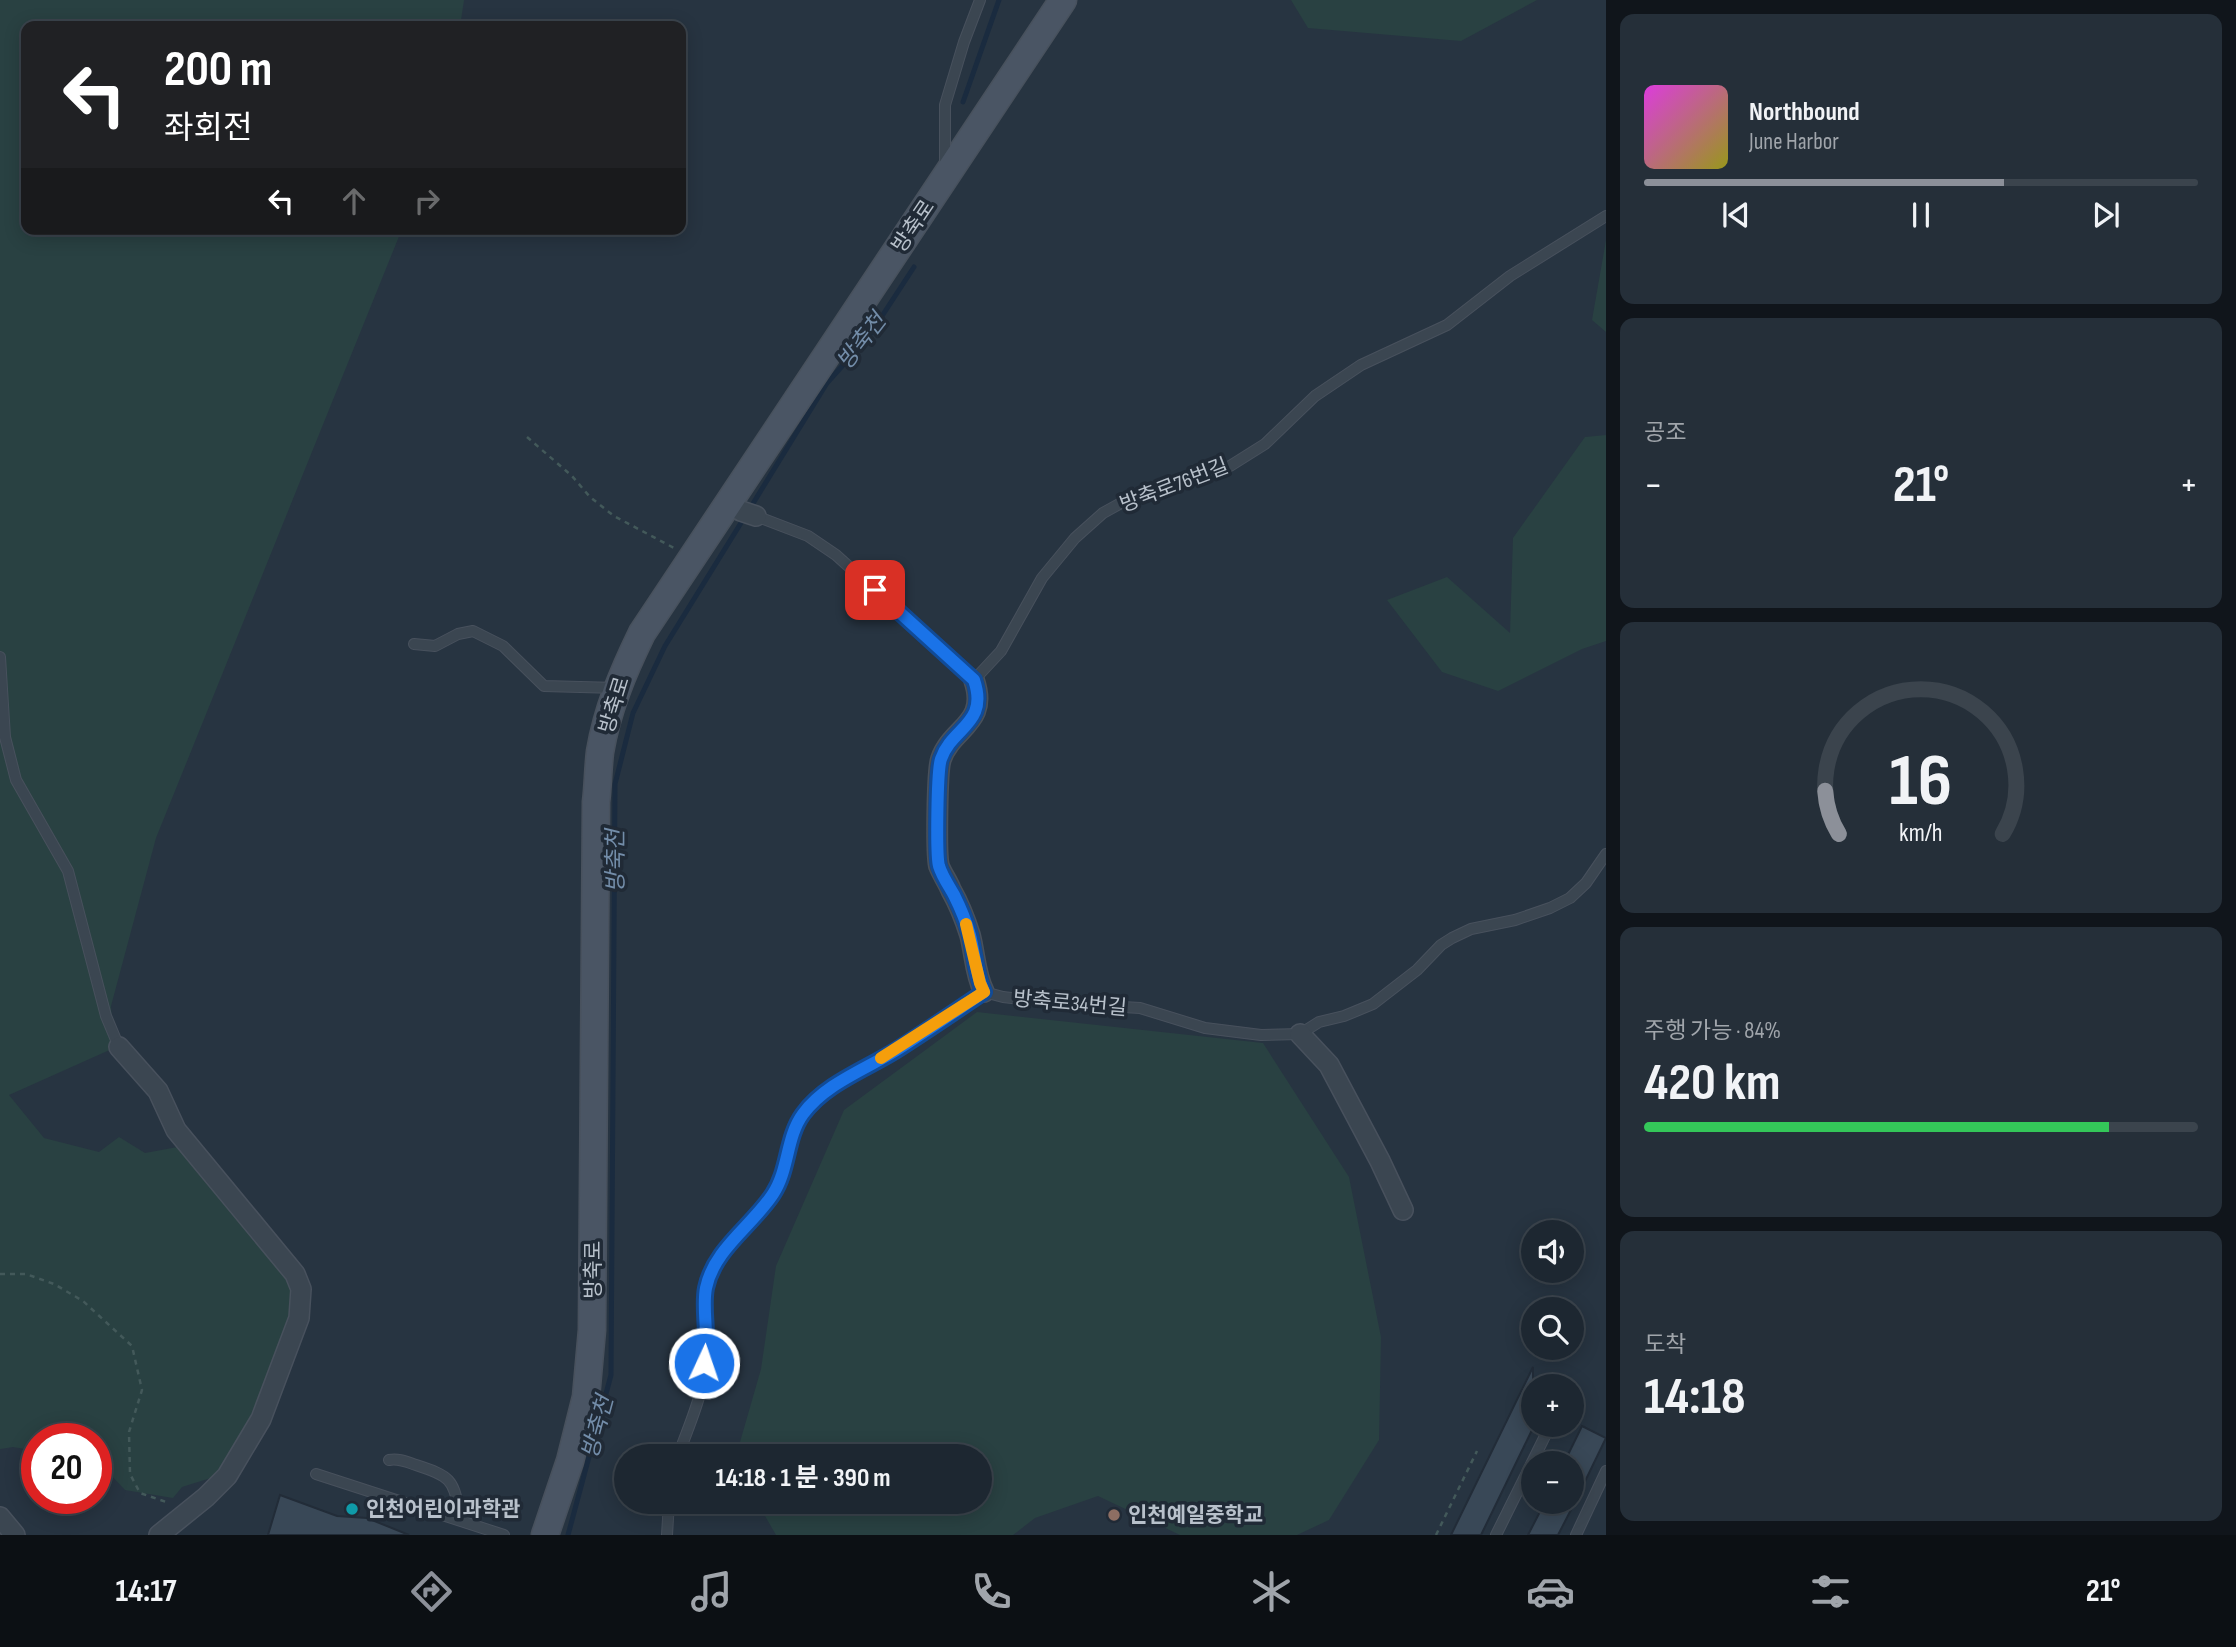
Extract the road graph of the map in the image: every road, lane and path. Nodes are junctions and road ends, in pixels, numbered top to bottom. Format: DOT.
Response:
graph roads {
  1 [pos="980,0"];
  2 [pos="1063,0"];
  3 [pos="945,178"];
  4 [pos="1606,216"];
  5 [pos="527,437"];
  6 [pos="741,512"];
  7 [pos="692,558"];
  8 [pos="414,644"];
  9 [pos="0,657"];
  10 [pos="974,680"];
  11 [pos="618,688"];
  12 [pos="1606,854"];
  13 [pos="984,992"];
  14 [pos="1300,1034"];
  15 [pos="119,1047"];
  16 [pos="1403,1210"];
  17 [pos="0,1274"];
  18 [pos="1545,1437"];
  19 [pos="682,1444"];
  20 [pos="1477,1451"];
  21 [pos="389,1460"];
  22 [pos="1606,1471"];
  23 [pos="316,1474"];
  24 [pos="191,1509"];
  25 [pos="668,1514"];
  26 [pos="0,1517"];
  27 [pos="462,1521"];
  28 [pos="15,1535"];
  29 [pos="159,1535"];
  30 [pos="504,1535"];
  31 [pos="545,1535"];
  32 [pos="667,1535"];
  33 [pos="1436,1535"];
  34 [pos="1496,1535"];
  35 [pos="1576,1535"];
  1 -- 3 [label="lane"];
  2 -- 3 [label="street, 방축로"];
  3 -- 6 [label="street, 방축로"];
  4 -- 10 [label="lane, 방축로76번길"];
  5 -- 7 [label="path"];
  6 -- 7 [label="street, 방축로"];
  6 -- 10 [label="lane"];
  7 -- 11 [label="street, 방축로"];
  8 -- 11 [label="lane"];
  9 -- 15 [label="lane"];
  10 -- 13 [label="street"];
  11 -- 31 [label="street, 방축로"];
  12 -- 14 [label="lane, 방축로34번길"];
  13 -- 14 [label="lane, 방축로34번길"];
  13 -- 19 [label="lane, 방축로34번길"];
  14 -- 16 [label="street"];
  15 -- 24 [label="street"];
  17 -- 24 [label="path"];
  18 -- 34 [label="lane"];
  20 -- 33 [label="path"];
  21 -- 27 [label="lane"];
  22 -- 35 [label="lane"];
  23 -- 27 [label="lane"];
  24 -- 29 [label="street"];
  25 -- 32 [label="lane"];
  26 -- 28 [label="street"];
  27 -- 30 [label="lane"];
}
